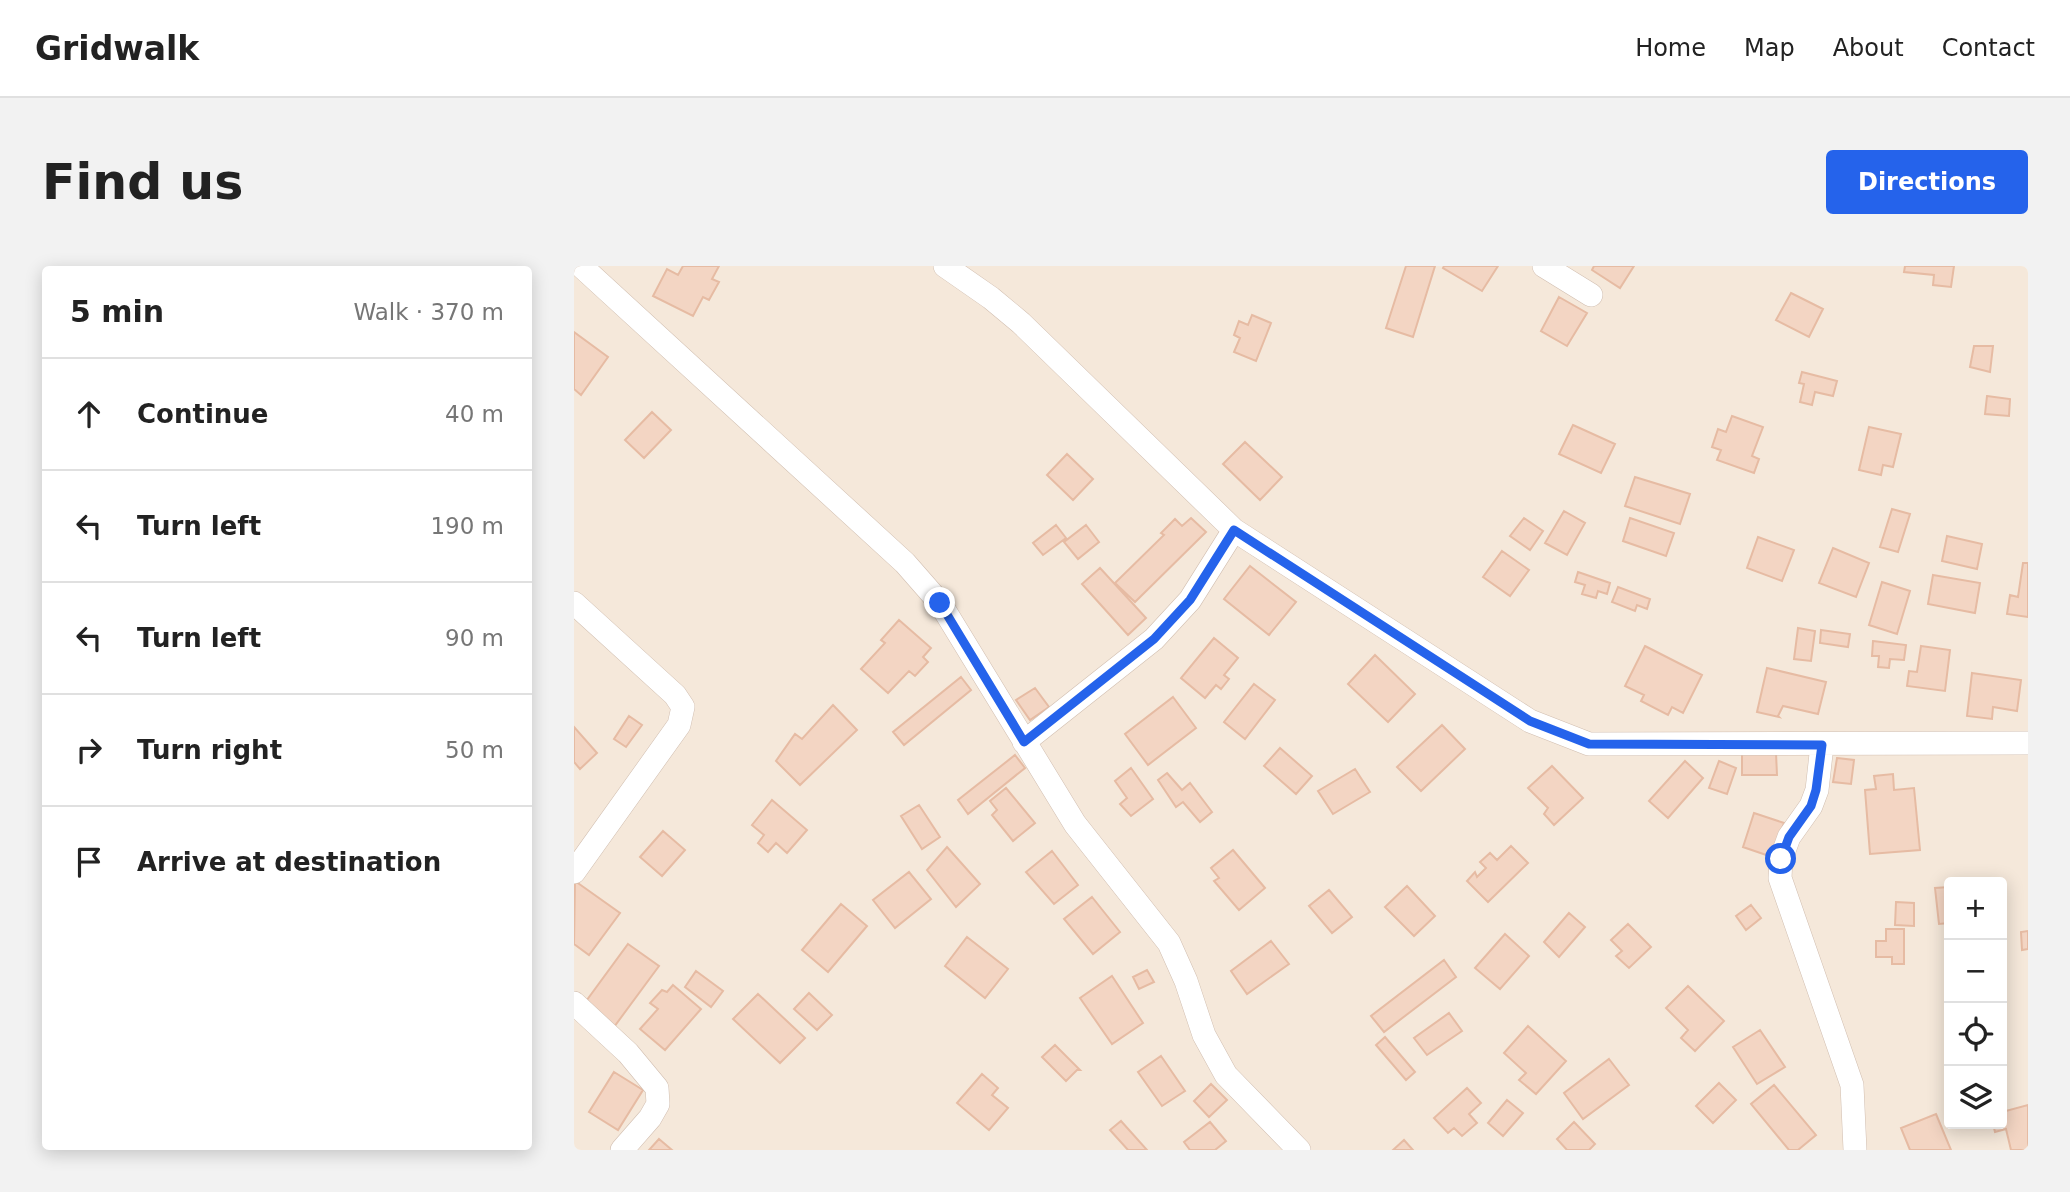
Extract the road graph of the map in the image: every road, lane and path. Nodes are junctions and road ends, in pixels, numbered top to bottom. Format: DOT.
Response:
graph roads {
  1 [pos="581,266"];
  2 [pos="945,266"];
  3 [pos="1544,266"];
  4 [pos="1591,295"];
  5 [pos="1234,530"];
  6 [pos="574,603"];
  7 [pos="1024,742"];
  8 [pos="2028,743"];
  9 [pos="1822,745"];
  10 [pos="574,872"];
  11 [pos="574,1003"];
  12 [pos="622,1150"];
  13 [pos="1299,1150"];
  14 [pos="1855,1150"];
  1 -- 7 [label="street"];
  2 -- 5 [label="street"];
  3 -- 4 [label="street"];
  5 -- 7 [label="street"];
  5 -- 9 [label="street"];
  6 -- 10 [label="street"];
  7 -- 13 [label="street"];
  8 -- 9 [label="street"];
  9 -- 14 [label="street"];
  11 -- 12 [label="street"];
}
